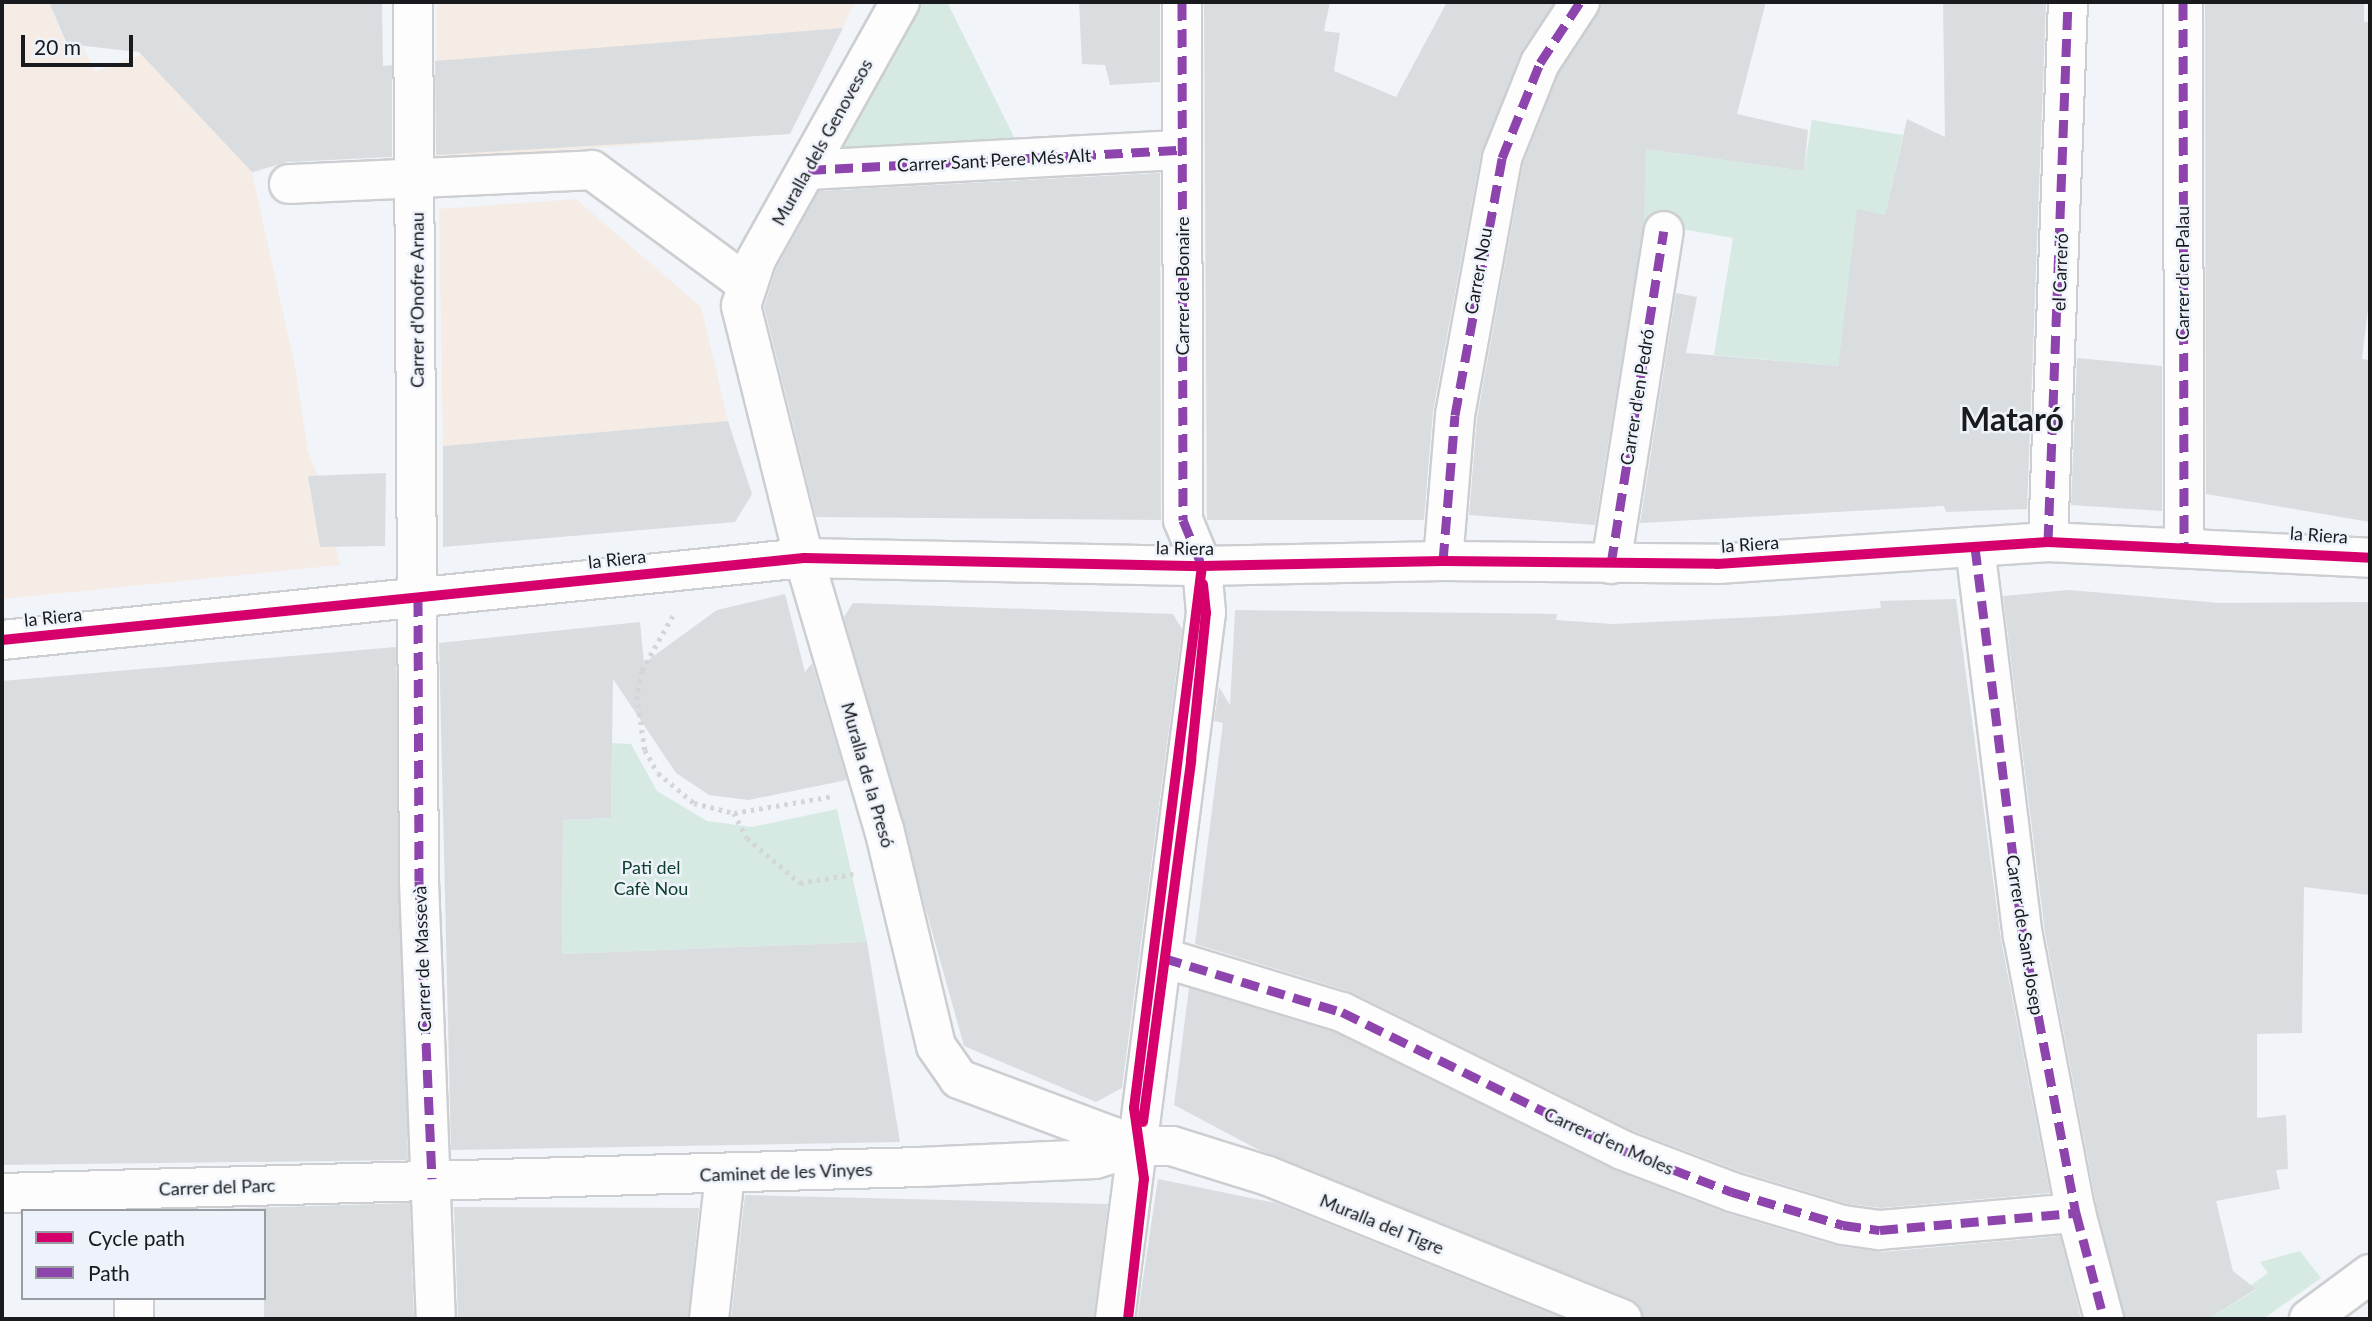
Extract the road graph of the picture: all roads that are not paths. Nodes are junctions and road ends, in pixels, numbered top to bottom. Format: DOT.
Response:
graph roads {
  1 [pos="413,2"];
  2 [pos="900,2"];
  3 [pos="1182,2"];
  4 [pos="1580,2"];
  5 [pos="2068,2"];
  6 [pos="2183,2"];
  7 [pos="1181,150"];
  8 [pos="808,170"];
  9 [pos="417,179"];
  10 [pos="289,184"];
  11 [pos="1664,231"];
  12 [pos="744,282"];
  13 [pos="2048,542"];
  14 [pos="2184,545"];
  15 [pos="1975,547"];
  16 [pos="804,558"];
  17 [pos="2370,558"];
  18 [pos="1443,561"];
  19 [pos="1611,564"];
  20 [pos="1202,566"];
  21 [pos="418,598"];
  22 [pos="2,640"];
  23 [pos="1164,958"];
  24 [pos="1138,1146"];
  25 [pos="725,1175"];
  26 [pos="432,1179"];
  27 [pos="2,1193"];
  28 [pos="135,1200"];
  29 [pos="2076,1213"];
  30 [pos="2370,1274"];
  31 [pos="134,1300"];
  32 [pos="134,1319"];
  33 [pos="436,1319"];
  34 [pos="709,1319"];
  35 [pos="1115,1319"];
  36 [pos="1622,1319"];
  37 [pos="2104,1319"];
  38 [pos="2309,1319"];
  1 -- 9 [label="street, Carrer d'Onofre Arnau"];
  2 -- 8 [label="street, Muralla dels Genovesos"];
  3 -- 7 [label="street, Carrer de Bonaire"];
  4 -- 18 [label="street, Carrer Nou"];
  5 -- 13 [label="street, el Carreró"];
  6 -- 14 [label="street, Carrer d'en Palau"];
  7 -- 8 [label="street, Carrer Sant Pere Més Alt"];
  7 -- 20 [label="street, Carrer de Bonaire"];
  8 -- 12 [label="street, Muralla dels Genovesos"];
  9 -- 10 [label="street"];
  9 -- 12 [label="street"];
  9 -- 21 [label="street, Carrer d'Onofre Arnau"];
  11 -- 19 [label="street, Carrer d'en Pedró"];
  12 -- 16 [label="street, Muralla de la Presó"];
  13 -- 14 [label="street, la Riera"];
  13 -- 15 [label="street, la Riera"];
  14 -- 17 [label="street, la Riera"];
  15 -- 19 [label="street, la Riera"];
  15 -- 29 [label="street, Carrer de Sant Josep"];
  16 -- 20 [label="street, la Riera"];
  16 -- 21 [label="street, la Riera"];
  16 -- 24 [label="street, Muralla de la Presó"];
  18 -- 19 [label="street, la Riera"];
  18 -- 20 [label="street, la Riera"];
  20 -- 23 [label="street, Carrer de Bonaire"];
  21 -- 22 [label="street, la Riera"];
  21 -- 26 [label="street, Carrer de Massevà"];
  23 -- 24 [label="street, Carrer de Bonaire"];
  23 -- 29 [label="street, Carrer d'en Moles"];
  24 -- 25 [label="street, Caminet de les Vinyes"];
  24 -- 35 [label="street, Carrer de Bonaire"];
  24 -- 36 [label="street, Muralla del Tigre"];
  25 -- 26 [label="street, Caminet de les Vinyes"];
  25 -- 34 [label="street"];
  26 -- 28 [label="street, Carrer del Parc"];
  26 -- 33 [label="street, Carrer de Massevà"];
  27 -- 28 [label="street, Carrer del Parc"];
  29 -- 37 [label="street, Carrer de Sant Josep"];
  30 -- 38 [label="street"];
  31 -- 32 [label="street"];
}
